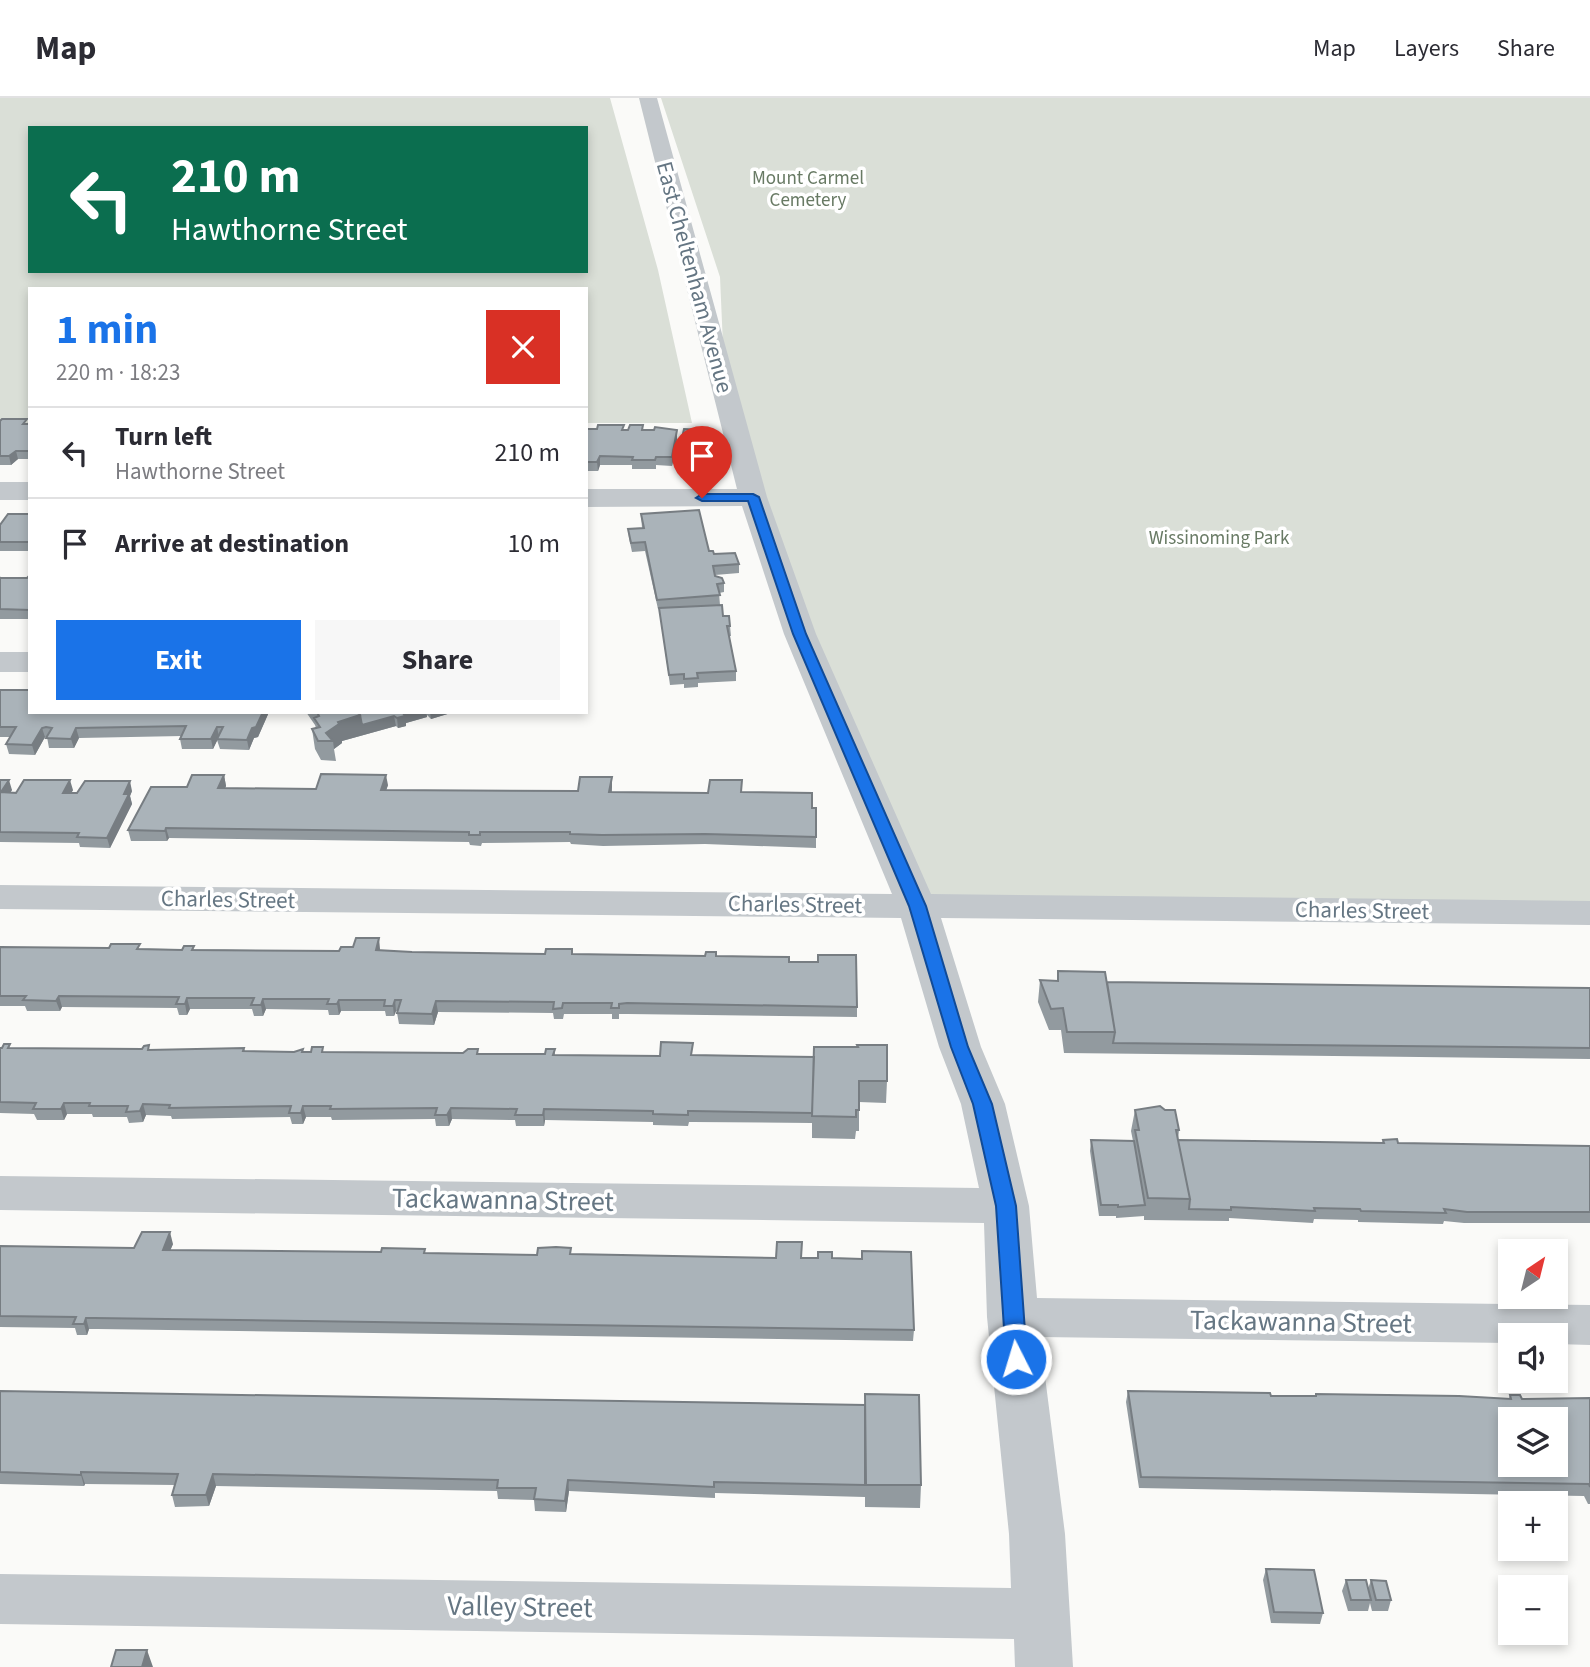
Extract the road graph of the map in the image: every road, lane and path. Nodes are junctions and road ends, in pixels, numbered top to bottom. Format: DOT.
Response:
graph roads {
  1 [pos="648,98"];
  2 [pos="0,491"];
  3 [pos="28,491"];
  4 [pos="753,497"];
  5 [pos="588,498"];
  6 [pos="0,662"];
  7 [pos="28,662"];
  8 [pos="0,897"];
  9 [pos="918,906"];
  10 [pos="1590,913"];
  11 [pos="0,1193"];
  12 [pos="1006,1206"];
  13 [pos="1012,1317"];
  14 [pos="1590,1325"];
  15 [pos="0,1598"];
  16 [pos="1042,1640"];
  1 -- 4 [label="street, East Cheltenham Avenue"];
  2 -- 3 [label="street"];
  4 -- 5 [label="street"];
  4 -- 9 [label="street, East Cheltenham Avenue"];
  6 -- 7 [label="street"];
  8 -- 9 [label="street, Charles Street"];
  9 -- 10 [label="street, Charles Street"];
  9 -- 12 [label="street, East Cheltenham Avenue"];
  11 -- 12 [label="street, Tackawanna Street"];
  12 -- 13 [label="street, East Cheltenham Avenue"];
  13 -- 14 [label="street, Tackawanna Street"];
  13 -- 16 [label="street, East Cheltenham Avenue"];
  15 -- 16 [label="street, Valley Street"];
}
